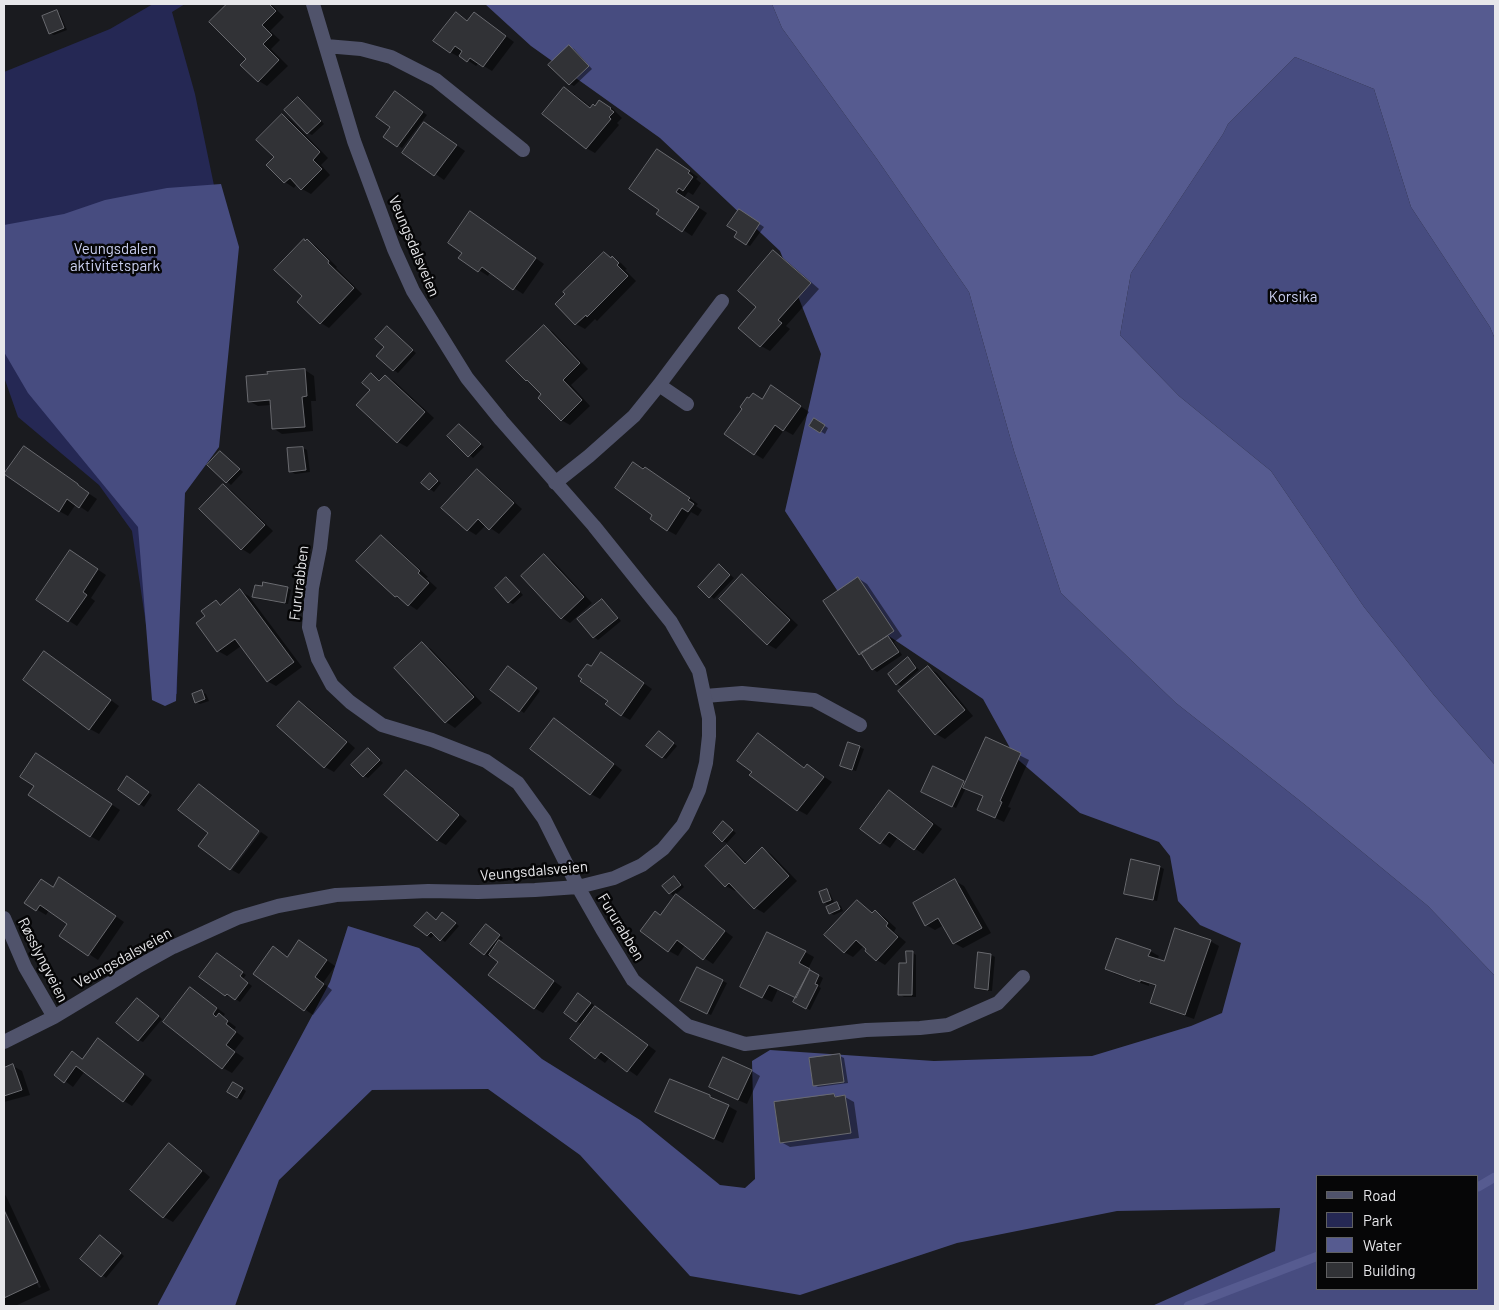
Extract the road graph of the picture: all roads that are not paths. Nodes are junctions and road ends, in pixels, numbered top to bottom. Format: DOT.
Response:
graph roads {
  1 [pos="313,4"];
  2 [pos="326,46"];
  3 [pos="523,150"];
  4 [pos="722,301"];
  5 [pos="659,385"];
  6 [pos="687,404"];
  7 [pos="555,483"];
  8 [pos="324,513"];
  9 [pos="705,696"];
  10 [pos="860,726"];
  11 [pos="578,887"];
  12 [pos="4,918"];
  13 [pos="1023,977"];
  14 [pos="54,1016"];
  15 [pos="4,1042"];
  1 -- 2 [label="street, Veungsdalsveien"];
  2 -- 3 [label="street"];
  2 -- 7 [label="street, Veungsdalsveien"];
  4 -- 5 [label="street"];
  5 -- 6 [label="street"];
  5 -- 7 [label="street"];
  7 -- 9 [label="street, Veungsdalsveien"];
  8 -- 11 [label="street, Fururabben"];
  9 -- 10 [label="street"];
  9 -- 11 [label="street, Veungsdalsveien"];
  11 -- 13 [label="street, Fururabben"];
  11 -- 14 [label="street, Veungsdalsveien"];
  12 -- 14 [label="street, Røsslyngveien"];
  14 -- 15 [label="street, Veungsdalsveien"];
}
